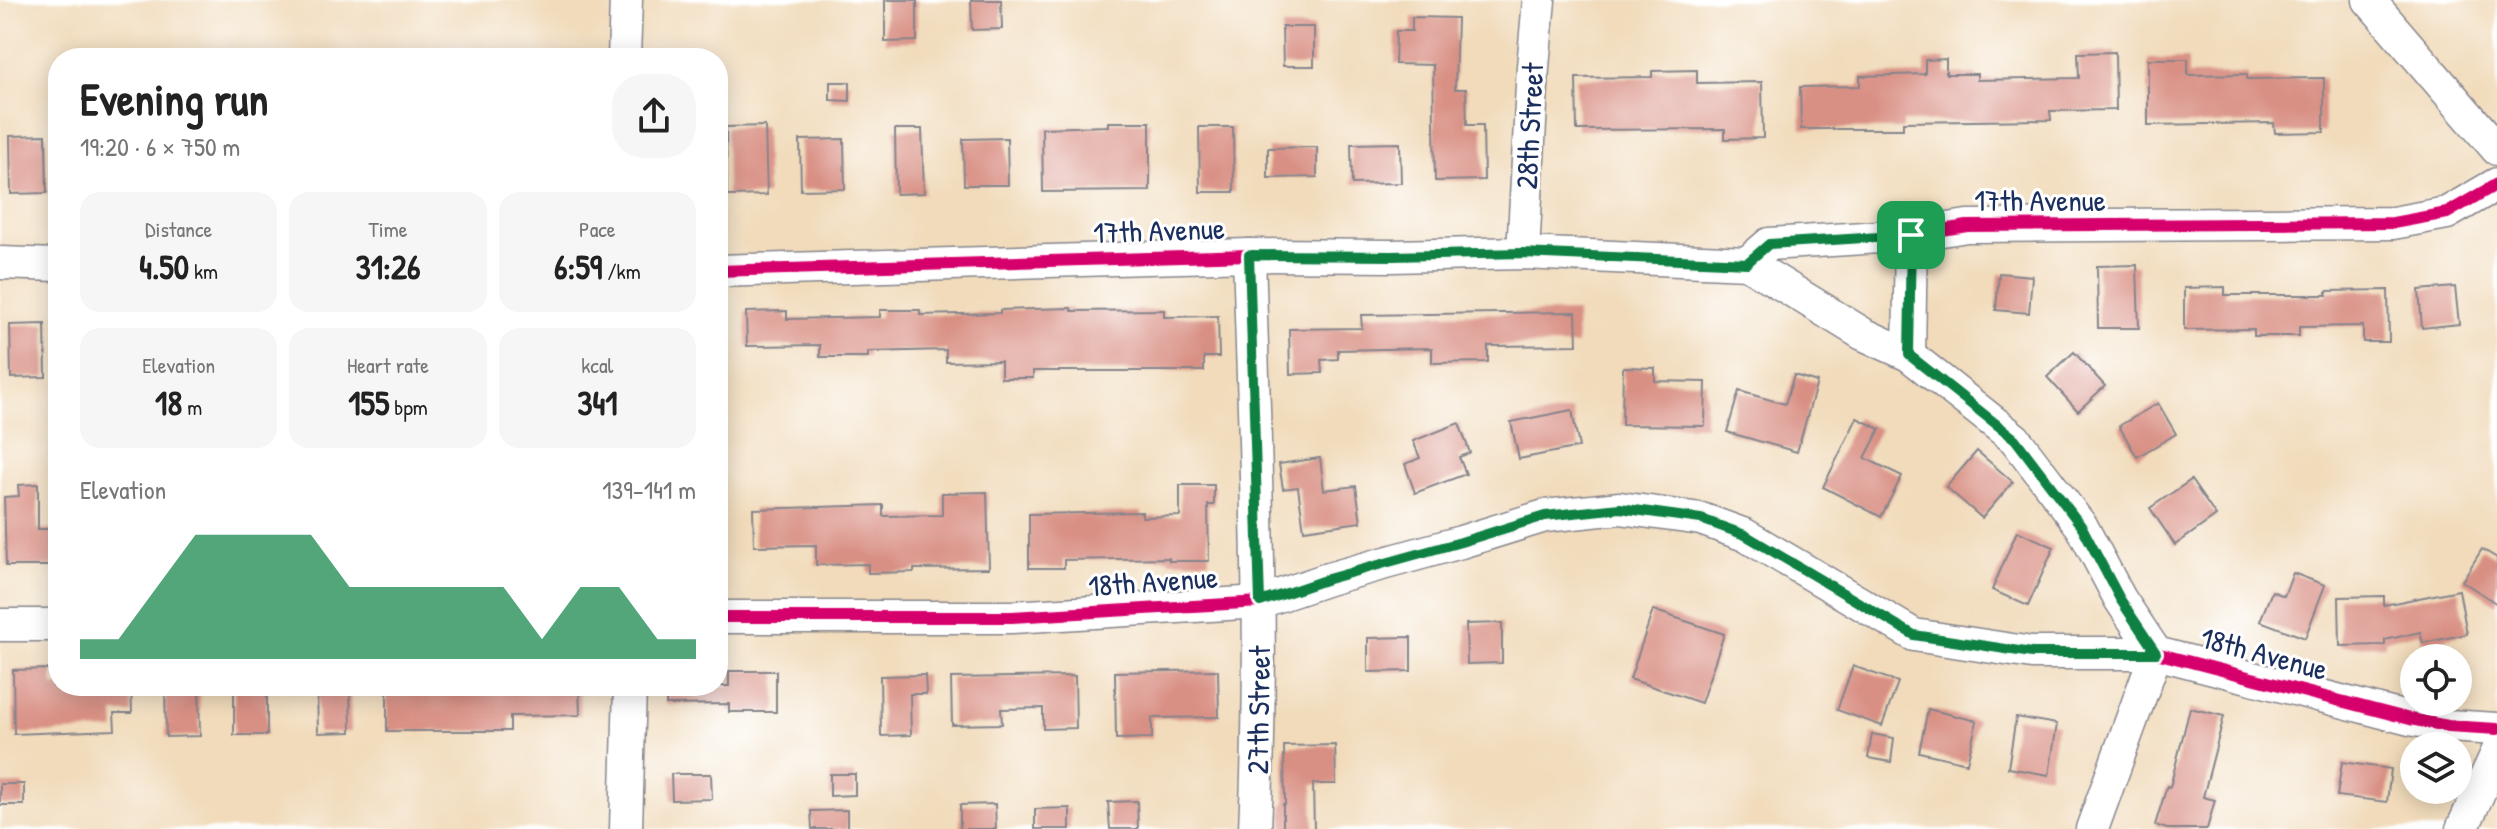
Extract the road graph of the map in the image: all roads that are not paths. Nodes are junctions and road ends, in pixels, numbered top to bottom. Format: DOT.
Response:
graph roads {
  1 [pos="626,0"];
  2 [pos="1539,0"];
  3 [pos="2369,0"];
  4 [pos="624,48"];
  5 [pos="2497,149"];
  6 [pos="2497,184"];
  7 [pos="1911,235"];
  8 [pos="1523,253"];
  9 [pos="1249,255"];
  10 [pos="0,263"];
  11 [pos="1747,263"];
  12 [pos="48,265"];
  13 [pos="728,271"];
  14 [pos="1909,355"];
  15 [pos="1260,602"];
  16 [pos="728,617"];
  17 [pos="0,625"];
  18 [pos="48,625"];
  19 [pos="2156,653"];
  20 [pos="630,696"];
  21 [pos="2410,719"];
  22 [pos="2497,729"];
  23 [pos="2419,732"];
  24 [pos="2497,753"];
  25 [pos="2461,811"];
  26 [pos="626,829"];
  27 [pos="1255,829"];
  28 [pos="2092,829"];
  1 -- 4 [label="street"];
  2 -- 8 [label="street, 28th Street"];
  3 -- 5 [label="street"];
  6 -- 7 [label="street, 17th Avenue"];
  7 -- 11 [label="street, 17th Avenue"];
  7 -- 14 [label="street"];
  8 -- 9 [label="street, 17th Avenue"];
  8 -- 11 [label="street, 17th Avenue"];
  9 -- 13 [label="street, 17th Avenue"];
  9 -- 15 [label="street, 27th Street"];
  10 -- 12 [label="street"];
  11 -- 14 [label="street"];
  14 -- 19 [label="street"];
  15 -- 16 [label="street, 18th Avenue"];
  15 -- 19 [label="street, 18th Avenue"];
  15 -- 27 [label="street, 27th Street"];
  17 -- 18 [label="street"];
  19 -- 21 [label="street, 18th Avenue"];
  19 -- 28 [label="street"];
  20 -- 26 [label="street"];
  21 -- 22 [label="street, 18th Avenue"];
  21 -- 23 [label="street"];
  24 -- 25 [label="street"];
}
